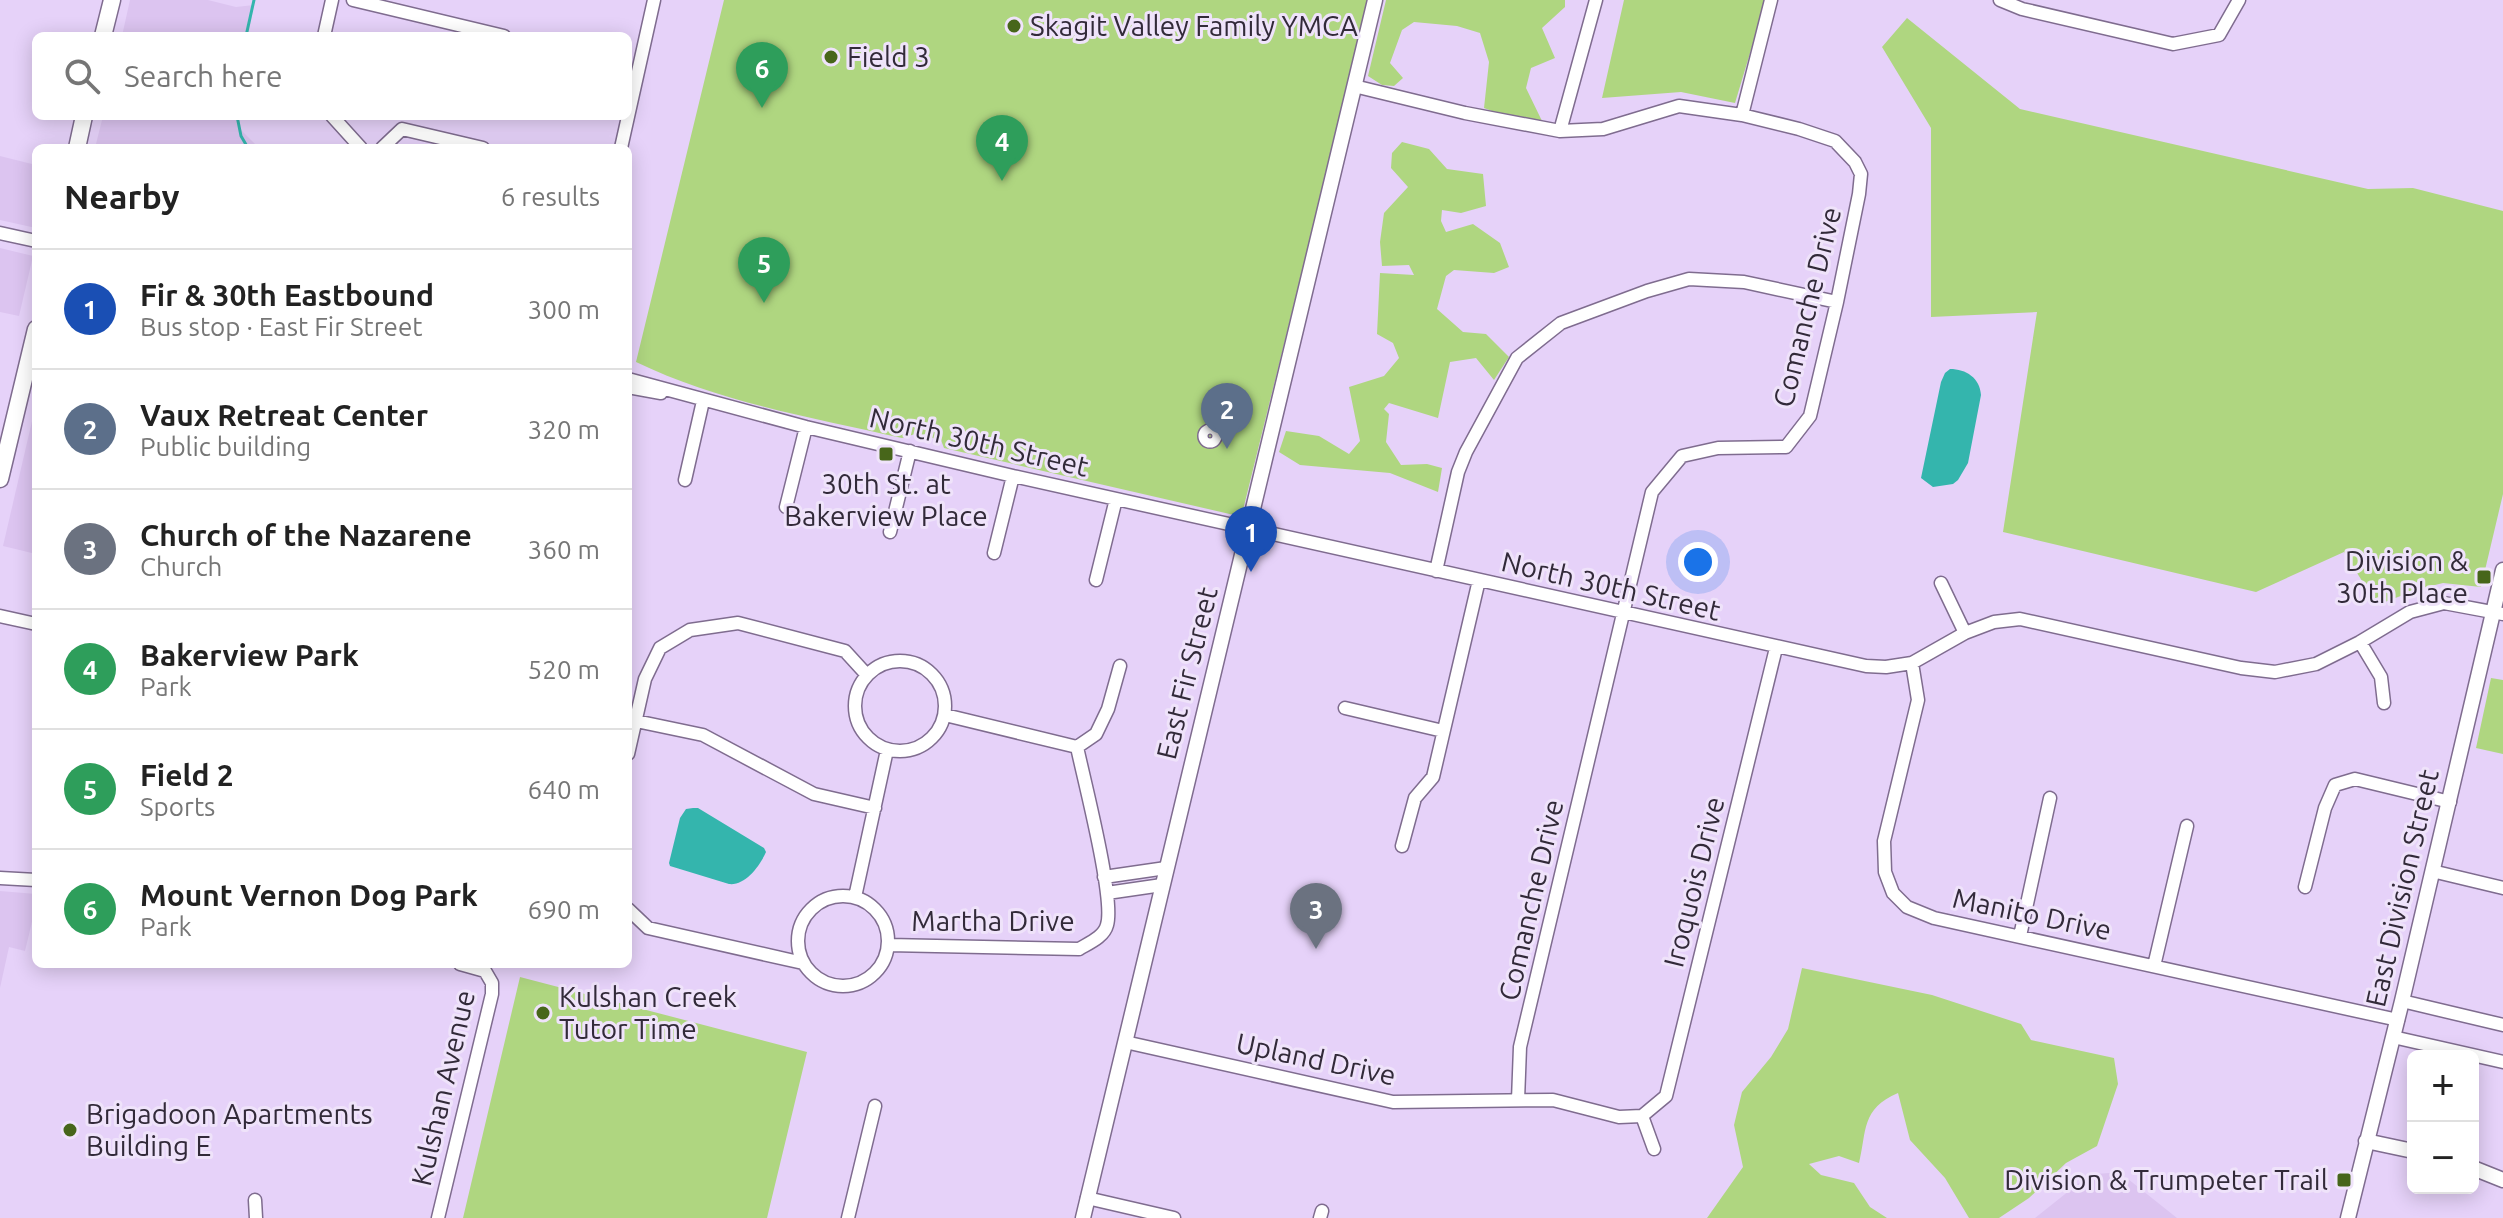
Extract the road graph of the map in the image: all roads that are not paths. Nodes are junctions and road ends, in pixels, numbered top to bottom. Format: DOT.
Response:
graph roads {
  1 [pos="112,0"];
  2 [pos="332,0"];
  3 [pos="353,0"];
  4 [pos="654,0"];
  5 [pos="1375,0"];
  6 [pos="1596,0"];
  7 [pos="1771,0"];
  8 [pos="2000,0"];
  9 [pos="2239,0"];
  10 [pos="104,32"];
  11 [pos="325,32"];
  12 [pos="487,32"];
  13 [pos="633,67"];
  14 [pos="1354,86"];
  15 [pos="1742,115"];
  16 [pos="83,120"];
  17 [pos="336,120"];
  18 [pos="625,120"];
  19 [pos="1560,131"];
  20 [pos="78,144"];
  21 [pos="357,144"];
  22 [pos="386,144"];
  23 [pos="466,144"];
  24 [pos="622,144"];
  25 [pos="0,233"];
  26 [pos="32,240"];
  27 [pos="1837,302"];
  28 [pos="32,346"];
  29 [pos="632,379"];
  30 [pos="632,388"];
  31 [pos="703,401"];
  32 [pos="806,427"];
  33 [pos="910,451"];
  34 [pos="1013,476"];
  35 [pos="0,479"];
  36 [pos="685,480"];
  37 [pos="1116,499"];
  38 [pos="786,507"];
  39 [pos="1249,528"];
  40 [pos="890,532"];
  41 [pos="994,553"];
  42 [pos="2503,570"];
  43 [pos="1436,571"];
  44 [pos="1096,580"];
  45 [pos="1479,580"];
  46 [pos="1941,583"];
  47 [pos="1624,612"];
  48 [pos="2498,612"];
  49 [pos="0,616"];
  50 [pos="32,623"];
  51 [pos="1965,633"];
  52 [pos="2360,642"];
  53 [pos="1776,648"];
  54 [pos="1912,663"];
  55 [pos="1120,666"];
  56 [pos="866,674"];
  57 [pos="2384,703"];
  58 [pos="1345,708"];
  59 [pos="945,715"];
  60 [pos="636,721"];
  61 [pos="1443,731"];
  62 [pos="632,738"];
  63 [pos="1077,747"];
  64 [pos="887,750"];
  65 [pos="2050,798"];
  66 [pos="2450,802"];
  67 [pos="875,808"];
  68 [pos="2187,826"];
  69 [pos="1402,846"];
  70 [pos="1166,868"];
  71 [pos="2432,871"];
  72 [pos="1104,877"];
  73 [pos="0,878"];
  74 [pos="32,880"];
  75 [pos="1162,885"];
  76 [pos="2305,887"];
  77 [pos="2503,888"];
  78 [pos="1107,893"];
  79 [pos="855,897"];
  80 [pos="632,913"];
  81 [pos="2020,936"];
  82 [pos="889,945"];
  83 [pos="803,963"];
  84 [pos="2154,966"];
  85 [pos="474,968"];
  86 [pos="2402,1001"];
  87 [pos="2398,1020"];
  88 [pos="2503,1025"];
  89 [pos="2393,1037"];
  90 [pos="1125,1042"];
  91 [pos="2503,1062"];
  92 [pos="1518,1100"];
  93 [pos="875,1106"];
  94 [pos="1642,1116"];
  95 [pos="2366,1141"];
  96 [pos="1654,1149"];
  97 [pos="2407,1150"];
  98 [pos="2479,1170"];
  99 [pos="2503,1180"];
  100 [pos="1087,1198"];
  101 [pos="255,1200"];
  102 [pos="256,1218"];
  103 [pos="438,1218"];
  104 [pos="848,1218"];
  105 [pos="1083,1218"];
  106 [pos="1174,1218"];
  107 [pos="2348,1218"];
  1 -- 10 [label="main road"];
  2 -- 11 [label="street"];
  3 -- 12 [label="street"];
  4 -- 13 [label="street"];
  5 -- 14 [label="street, East Fir Street"];
  6 -- 19 [label="street"];
  7 -- 15 [label="street"];
  8 -- 9 [label="street"];
  14 -- 19 [label="street, Comanche Drive"];
  14 -- 39 [label="street, East Fir Street"];
  15 -- 19 [label="street, Comanche Drive"];
  15 -- 27 [label="street, Comanche Drive"];
  16 -- 20 [label="main road"];
  17 -- 21 [label="street"];
  18 -- 24 [label="street"];
  22 -- 23 [label="street"];
  25 -- 26 [label="street"];
  27 -- 43 [label="street"];
  27 -- 47 [label="street, Comanche Drive"];
  28 -- 35 [label="main road"];
  29 -- 31 [label="street, North 30th Street"];
  30 -- 31 [label="street, North 30th Street"];
  31 -- 32 [label="street, North 30th Street"];
  31 -- 36 [label="street"];
  32 -- 33 [label="street, North 30th Street"];
  32 -- 38 [label="street"];
  33 -- 34 [label="street, North 30th Street"];
  33 -- 40 [label="street"];
  34 -- 37 [label="street, North 30th Street"];
  34 -- 41 [label="street"];
  37 -- 39 [label="street, North 30th Street"];
  37 -- 44 [label="street"];
  39 -- 43 [label="street, North 30th Street"];
  39 -- 70 [label="street, East Fir Street"];
  42 -- 48 [label="street, East Division Street"];
  43 -- 45 [label="street, North 30th Street"];
  45 -- 47 [label="street, North 30th Street"];
  45 -- 61 [label="street"];
  46 -- 51 [label="street"];
  47 -- 53 [label="street, North 30th Street"];
  47 -- 92 [label="street, Comanche Drive"];
  48 -- 52 [label="street, North 30th Street"];
  48 -- 66 [label="street, East Division Street"];
  49 -- 50 [label="street"];
  51 -- 52 [label="street, North 30th Street"];
  51 -- 54 [label="street, North 30th Street"];
  52 -- 57 [label="street"];
  53 -- 54 [label="street, North 30th Street"];
  53 -- 94 [label="street, Iroquois Drive"];
  54 -- 81 [label="street, Manito Drive"];
  55 -- 63 [label="street"];
  56 -- 59 [label="street"];
  56 -- 60 [label="street"];
  56 -- 64 [label="street"];
  58 -- 61 [label="street"];
  59 -- 63 [label="street"];
  59 -- 64 [label="street"];
  60 -- 62 [label="street"];
  60 -- 67 [label="street"];
  61 -- 69 [label="street"];
  63 -- 72 [label="street"];
  64 -- 67 [label="street"];
  65 -- 81 [label="street"];
  66 -- 71 [label="street, East Division Street"];
  66 -- 76 [label="street"];
  67 -- 79 [label="street"];
  68 -- 84 [label="street"];
  70 -- 72 [label="street"];
  70 -- 75 [label="street, East Fir Street"];
  71 -- 77 [label="street"];
  71 -- 86 [label="street, East Division Street"];
  72 -- 78 [label="street"];
  73 -- 74 [label="street"];
  75 -- 78 [label="street"];
  75 -- 90 [label="street, East Fir Street"];
  78 -- 82 [label="street, Martha Drive"];
  79 -- 82 [label="street"];
  79 -- 83 [label="street"];
  80 -- 83 [label="street"];
  81 -- 84 [label="street, Manito Drive"];
  82 -- 83 [label="street"];
  84 -- 87 [label="street, Manito Drive"];
  85 -- 103 [label="street, Kulshan Avenue"];
  86 -- 87 [label="street, East Division Street"];
  86 -- 88 [label="street"];
  87 -- 89 [label="street, East Division Street"];
  89 -- 91 [label="street"];
  89 -- 95 [label="street, East Division Street"];
  90 -- 92 [label="street, Upland Drive"];
  90 -- 100 [label="street, East Fir Street"];
  92 -- 94 [label="street, Upland Drive"];
  93 -- 104 [label="street"];
  94 -- 96 [label="street"];
  95 -- 97 [label="street"];
  95 -- 107 [label="street, East Division Street"];
  98 -- 99 [label="street"];
  100 -- 105 [label="street, East Fir Street"];
  100 -- 106 [label="street"];
  101 -- 102 [label="street"];
}
